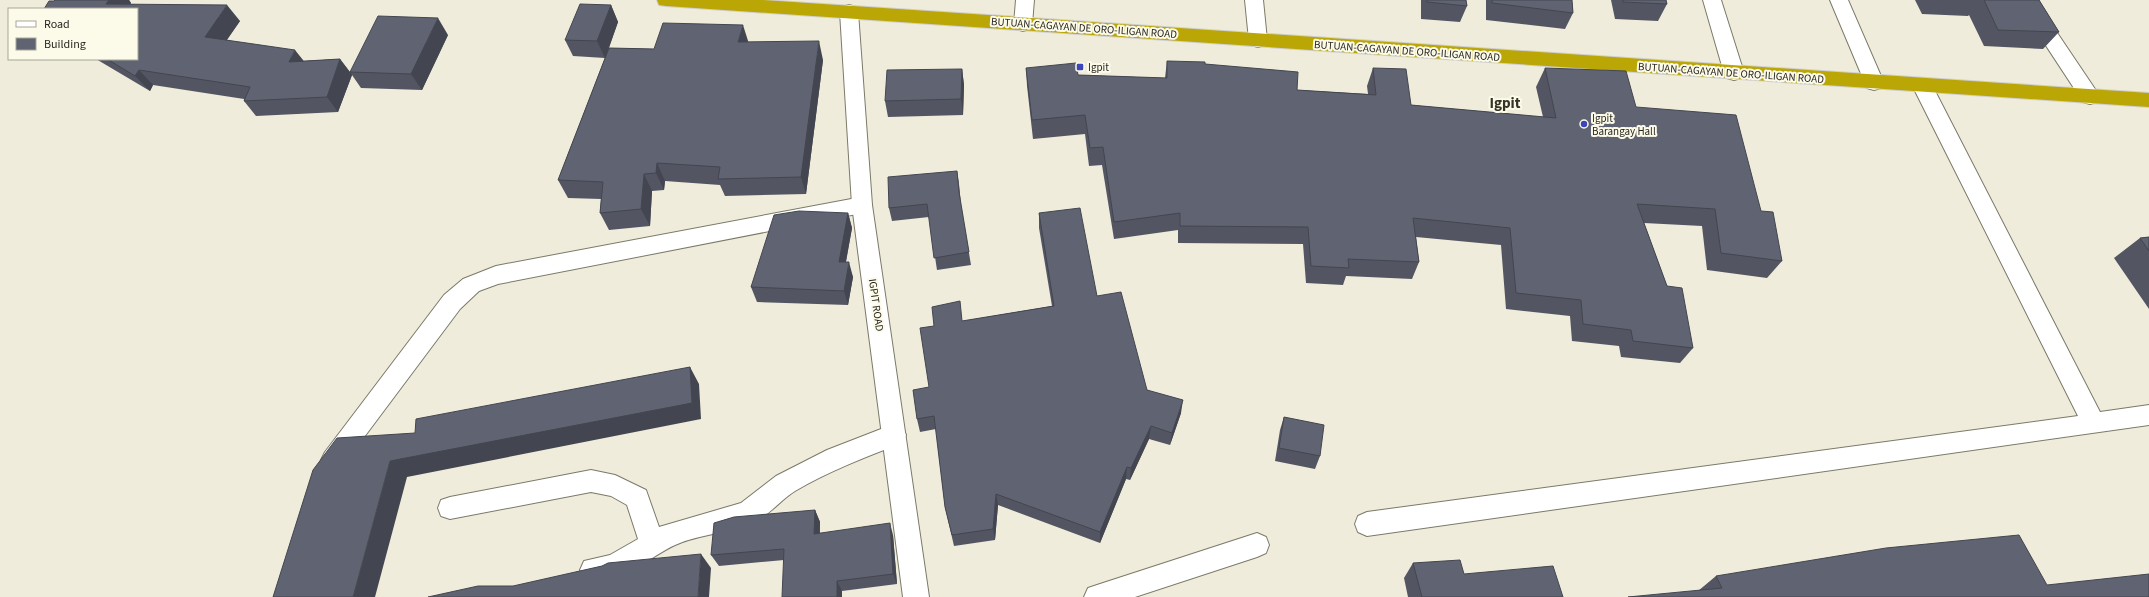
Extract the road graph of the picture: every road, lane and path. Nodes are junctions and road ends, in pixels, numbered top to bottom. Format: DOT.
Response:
graph roads {
  1 [pos="666,0"];
  2 [pos="1024,0"];
  3 [pos="1254,0"];
  4 [pos="1712,0"];
  5 [pos="1839,0"];
  6 [pos="2025,0"];
  7 [pos="849,12"];
  8 [pos="1023,24"];
  9 [pos="1258,40"];
  10 [pos="1734,74"];
  11 [pos="1874,83"];
  12 [pos="1922,85"];
  13 [pos="2090,97"];
  14 [pos="2149,100"];
  15 [pos="862,205"];
  16 [pos="2149,415"];
  17 [pos="2094,424"];
  18 [pos="894,435"];
  19 [pos="320,479"];
  20 [pos="450,508"];
  21 [pos="1368,524"];
  22 [pos="652,543"];
  23 [pos="1257,545"];
  24 [pos="569,576"];
  25 [pos="916,597"];
  26 [pos="1097,597"];
  1 -- 7 [label="highway, BUTUAN-CAGAYAN DE ORO-ILIGAN ROAD"];
  2 -- 8 [label="street"];
  3 -- 9 [label="street"];
  4 -- 10 [label="street"];
  5 -- 11 [label="street"];
  6 -- 13 [label="street"];
  7 -- 8 [label="highway, BUTUAN-CAGAYAN DE ORO-ILIGAN ROAD"];
  7 -- 15 [label="street, IGPIT ROAD"];
  8 -- 9 [label="highway, BUTUAN-CAGAYAN DE ORO-ILIGAN ROAD"];
  9 -- 10 [label="highway, BUTUAN-CAGAYAN DE ORO-ILIGAN ROAD"];
  10 -- 11 [label="highway, BUTUAN-CAGAYAN DE ORO-ILIGAN ROAD"];
  11 -- 12 [label="highway, BUTUAN-CAGAYAN DE ORO-ILIGAN ROAD"];
  12 -- 13 [label="highway, BUTUAN-CAGAYAN DE ORO-ILIGAN ROAD"];
  12 -- 17 [label="street"];
  13 -- 14 [label="highway, BUTUAN-CAGAYAN DE ORO-ILIGAN ROAD"];
  15 -- 18 [label="street, IGPIT ROAD"];
  15 -- 19 [label="street"];
  16 -- 17 [label="street"];
  17 -- 21 [label="street"];
  18 -- 22 [label="street"];
  18 -- 25 [label="street, IGPIT ROAD"];
  20 -- 22 [label="street"];
  22 -- 24 [label="street"];
  23 -- 26 [label="street"];
}
